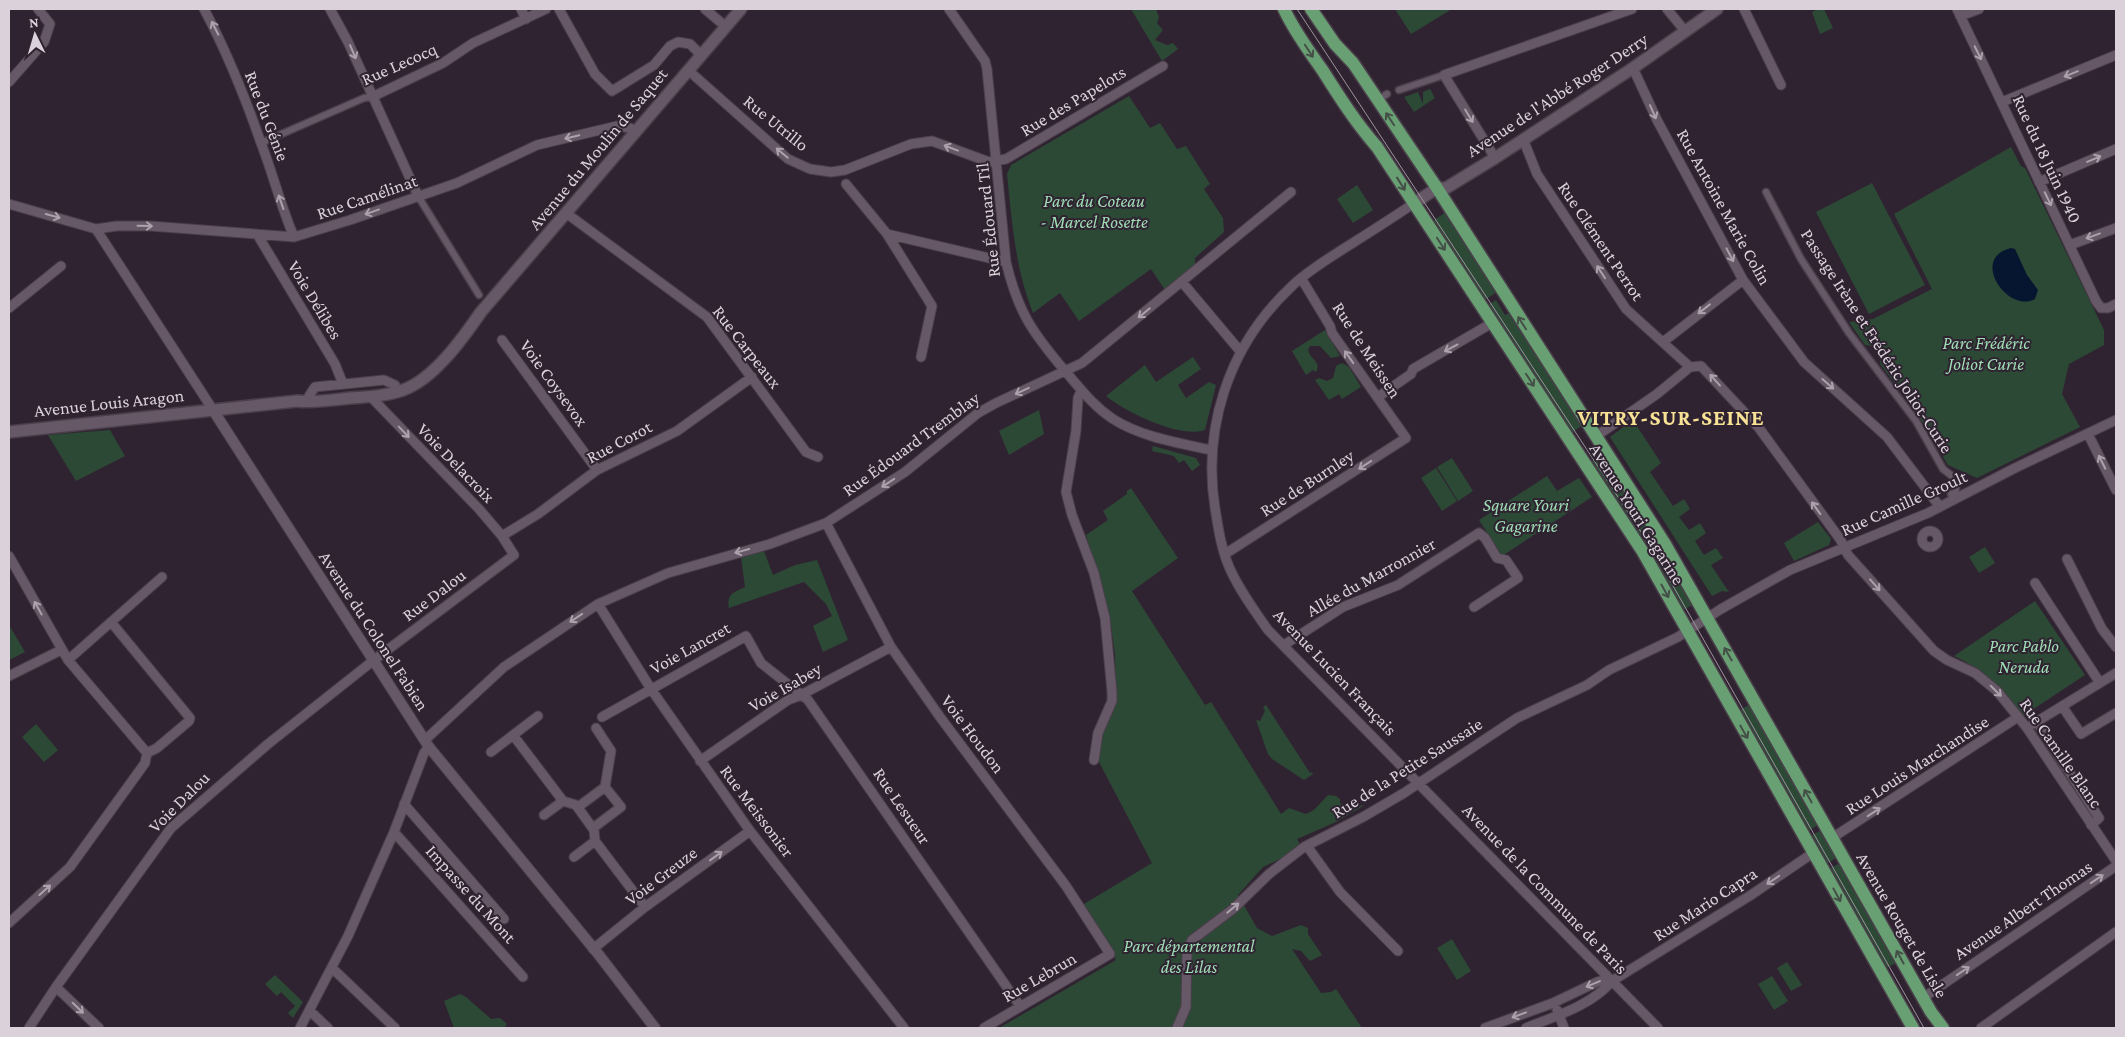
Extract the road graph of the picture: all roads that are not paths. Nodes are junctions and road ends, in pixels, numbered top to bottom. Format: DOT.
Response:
graph roads {
  1 [pos="38,9"];
  2 [pos="204,9"];
  3 [pos="330,9"];
  4 [pos="521,9"];
  5 [pos="546,9"];
  6 [pos="559,9"];
  7 [pos="705,9"];
  8 [pos="741,9"];
  9 [pos="949,9"];
  10 [pos="1284,9"];
  11 [pos="1311,9"];
  12 [pos="1632,9"];
  13 [pos="1667,9"];
  14 [pos="1717,9"];
  15 [pos="1744,9"];
  16 [pos="1979,9"];
  17 [pos="1958,12"];
  18 [pos="526,19"];
  19 [pos="726,26"];
  20 [pos="1685,31"];
  21 [pos="701,55"];
  22 [pos="2116,55"];
  23 [pos="1163,66"];
  24 [pos="1633,68"];
  25 [pos="688,70"];
  26 [pos="1444,75"];
  27 [pos="9,82"];
  28 [pos="1781,85"];
  29 [pos="1399,90"];
  30 [pos="372,97"];
  31 [pos="2002,102"];
  32 [pos="636,131"];
  33 [pos="1524,139"];
  34 [pos="261,143"];
  35 [pos="2116,149"];
  36 [pos="1495,158"];
  37 [pos="997,161"];
  38 [pos="2039,182"];
  39 [pos="846,184"];
  40 [pos="1436,188"];
  41 [pos="1291,192"];
  42 [pos="1766,192"];
  43 [pos="418,196"];
  44 [pos="9,204"];
  45 [pos="1413,204"];
  46 [pos="566,213"];
  47 [pos="96,228"];
  48 [pos="2116,228"];
  49 [pos="258,234"];
  50 [pos="887,234"];
  51 [pos="294,237"];
  52 [pos="2070,245"];
  53 [pos="1006,262"];
  54 [pos="61,266"];
  55 [pos="1301,278"];
  56 [pos="1743,280"];
  57 [pos="1182,282"];
  58 [pos="480,295"];
  59 [pos="2116,304"];
  60 [pos="9,308"];
  61 [pos="481,312"];
  62 [pos="1492,323"];
  63 [pos="502,340"];
  64 [pos="1663,342"];
  65 [pos="1240,351"];
  66 [pos="921,357"];
  67 [pos="1690,367"];
  68 [pos="1066,372"];
  69 [pos="752,377"];
  70 [pos="344,384"];
  71 [pos="395,385"];
  72 [pos="1081,391"];
  73 [pos="309,396"];
  74 [pos="370,396"];
  75 [pos="1378,397"];
  76 [pos="297,401"];
  77 [pos="213,410"];
  78 [pos="2116,420"];
  79 [pos="9,432"];
  80 [pos="2088,434"];
  81 [pos="1595,436"];
  82 [pos="1406,438"];
  83 [pos="1211,450"];
  84 [pos="818,457"];
  85 [pos="597,470"];
  86 [pos="2116,490"];
  87 [pos="1953,501"];
  88 [pos="1940,508"];
  89 [pos="1928,514"];
  90 [pos="826,523"];
  91 [pos="1928,531"];
  92 [pos="502,536"];
  93 [pos="1844,547"];
  94 [pos="1225,554"];
  95 [pos="514,555"];
  96 [pos="9,556"];
  97 [pos="2067,559"];
  98 [pos="162,577"];
  99 [pos="2035,583"];
  100 [pos="598,604"];
  101 [pos="1474,607"];
  102 [pos="1708,618"];
  103 [pos="111,622"];
  104 [pos="1687,630"];
  105 [pos="746,636"];
  106 [pos="1284,645"];
  107 [pos="891,647"];
  108 [pos="2116,647"];
  109 [pos="62,650"];
  110 [pos="68,660"];
  111 [pos="374,660"];
  112 [pos="2116,673"];
  113 [pos="9,676"];
  114 [pos="2100,683"];
  115 [pos="651,689"];
  116 [pos="801,695"];
  117 [pos="2062,706"];
  118 [pos="2116,713"];
  119 [pos="538,716"];
  120 [pos="602,717"];
  121 [pos="2018,717"];
  122 [pos="2037,722"];
  123 [pos="596,728"];
  124 [pos="2027,728"];
  125 [pos="513,735"];
  126 [pos="427,744"];
  127 [pos="491,752"];
  128 [pos="147,753"];
  129 [pos="1094,760"];
  130 [pos="700,761"];
  131 [pos="1409,771"];
  132 [pos="1420,784"];
  133 [pos="605,787"];
  134 [pos="563,801"];
  135 [pos="404,804"];
  136 [pos="578,807"];
  137 [pos="544,815"];
  138 [pos="2091,825"];
  139 [pos="593,828"];
  140 [pos="750,831"];
  141 [pos="394,832"];
  142 [pos="1832,838"];
  143 [pos="595,841"];
  144 [pos="1306,846"];
  145 [pos="1813,853"];
  146 [pos="574,857"];
  147 [pos="2116,861"];
  148 [pos="2116,866"];
  149 [pos="645,907"];
  150 [pos="504,919"];
  151 [pos="9,923"];
  152 [pos="2116,932"];
  153 [pos="593,949"];
  154 [pos="1398,951"];
  155 [pos="1110,954"];
  156 [pos="332,968"];
  157 [pos="523,977"];
  158 [pos="1616,979"];
  159 [pos="56,987"];
  160 [pos="1923,998"];
  161 [pos="1553,1003"];
  162 [pos="1020,1006"];
  163 [pos="310,1011"];
  164 [pos="1560,1015"];
  165 [pos="29,1028"];
  166 [pos="99,1028"];
  167 [pos="300,1028"];
  168 [pos="328,1028"];
  169 [pos="394,1028"];
  170 [pos="655,1028"];
  171 [pos="904,1028"];
  172 [pos="984,1028"];
  173 [pos="1178,1028"];
  174 [pos="1487,1028"];
  175 [pos="1526,1028"];
  176 [pos="1564,1028"];
  177 [pos="1658,1028"];
  178 [pos="1912,1028"];
  179 [pos="1943,1028"];
  180 [pos="1982,1028"];
  1 -- 27 [label="street"];
  34 -- 2 [label="street, Rue du Génie, one-way"];
  3 -- 30 [label="street, one-way"];
  4 -- 18 [label="street"];
  5 -- 18 [label="street, Rue Lecocq"];
  6 -- 21 [label="street"];
  7 -- 19 [label="street"];
  8 -- 19 [label="main road, Avenue du Moulin de Saquet"];
  9 -- 37 [label="street, Rue Édouard Til"];
  10 -- 45 [label="main road, Avenue Youri Gagarine, one-way"];
  40 -- 11 [label="main road, Avenue Youri Gagarine, one-way"];
  12 -- 26 [label="street"];
  13 -- 20 [label="street"];
  14 -- 20 [label="main road, Avenue de l'Abbé Roger Derry"];
  15 -- 28 [label="street"];
  16 -- 17 [label="street"];
  17 -- 31 [label="street, Rue du 18 Juin 1940, one-way"];
  18 -- 30 [label="street, Rue Lecocq"];
  19 -- 21 [label="main road, Avenue du Moulin de Saquet"];
  20 -- 24 [label="main road, Avenue de l'Abbé Roger Derry"];
  21 -- 25 [label="main road, Avenue du Moulin de Saquet"];
  22 -- 31 [label="street, one-way"];
  23 -- 37 [label="street, Rue des Papelots"];
  24 -- 33 [label="main road, Avenue de l'Abbé Roger Derry"];
  24 -- 56 [label="street, Rue Antoine Marie Colin, one-way"];
  25 -- 32 [label="main road, Avenue du Moulin de Saquet"];
  37 -- 25 [label="street, Rue Utrillo, one-way"];
  26 -- 29 [label="street"];
  26 -- 36 [label="street, one-way"];
  30 -- 34 [label="street, Rue Lecocq"];
  30 -- 43 [label="street"];
  31 -- 38 [label="street, Rue du 18 Juin 1940"];
  32 -- 43 [label="street, Rue Camélinat, one-way"];
  32 -- 46 [label="main road, Avenue du Moulin de Saquet"];
  33 -- 36 [label="main road, Avenue de l'Abbé Roger Derry"];
  64 -- 33 [label="street, Rue Clément Perrot, one-way"];
  51 -- 34 [label="street, Rue du Génie, one-way"];
  38 -- 35 [label="street, one-way"];
  36 -- 40 [label="main road, Avenue de l'Abbé Roger Derry"];
  37 -- 53 [label="street, Rue Édouard Til"];
  38 -- 52 [label="street, Rue du 18 Juin 1940, one-way"];
  39 -- 50 [label="street"];
  40 -- 45 [label="main road, Avenue de l'Abbé Roger Derry"];
  81 -- 40 [label="main road, Avenue Youri Gagarine, one-way"];
  41 -- 57 [label="street, Rue Édouard Tremblay"];
  42 -- 87 [label="street, Passage Irène et Frédéric Joliot-Curie"];
  43 -- 51 [label="street, Rue Camélinat, one-way"];
  43 -- 58 [label="street"];
  44 -- 47 [label="street, one-way"];
  45 -- 55 [label="street, Avenue Lucien Français"];
  45 -- 62 [label="main road, Avenue Youri Gagarine, one-way"];
  46 -- 61 [label="main road, Avenue du Moulin de Saquet"];
  46 -- 69 [label="street, Rue Carpeaux"];
  47 -- 49 [label="street, Rue Camélinat, one-way"];
  47 -- 77 [label="street, Avenue du Colonel Fabien"];
  48 -- 52 [label="street, one-way"];
  49 -- 51 [label="street, Rue Camélinat"];
  49 -- 70 [label="street, Voie Délibes"];
  50 -- 53 [label="street"];
  50 -- 66 [label="street"];
  52 -- 59 [label="street, Rue du 18 Juin 1940"];
  53 -- 68 [label="street, Rue Édouard Til"];
  54 -- 60 [label="street"];
  55 -- 65 [label="street, Avenue Lucien Français"];
  75 -- 55 [label="street, Rue de Meissen, one-way"];
  56 -- 64 [label="street, one-way"];
  56 -- 88 [label="street, Rue Antoine Marie Colin, one-way"];
  57 -- 65 [label="street"];
  57 -- 68 [label="street, Rue Édouard Tremblay, one-way"];
  61 -- 71 [label="main road, Avenue du Moulin de Saquet"];
  61 -- 74 [label="main road, Avenue du Moulin de Saquet"];
  62 -- 75 [label="street, one-way"];
  62 -- 104 [label="main road, Avenue Youri Gagarine, one-way"];
  63 -- 85 [label="street, Voie Coysevox"];
  64 -- 67 [label="street, Rue Clément Perrot"];
  65 -- 83 [label="street, Avenue Lucien Français"];
  67 -- 81 [label="street"];
  93 -- 67 [label="street, Rue Clément Perrot, one-way"];
  68 -- 72 [label="street, Rue Édouard Til"];
  68 -- 90 [label="street, Rue Édouard Tremblay, one-way"];
  69 -- 84 [label="street, Rue Carpeaux"];
  69 -- 85 [label="street, Rue Corot"];
  70 -- 71 [label="street"];
  70 -- 73 [label="street"];
  71 -- 73 [label="main road, Avenue du Moulin de Saquet"];
  72 -- 83 [label="street, Rue Édouard Til"];
  72 -- 129 [label="street"];
  73 -- 76 [label="main road, Avenue du Moulin de Saquet"];
  74 -- 76 [label="main road, Avenue du Moulin de Saquet"];
  74 -- 92 [label="street, Voie Delacroix, one-way"];
  75 -- 82 [label="street, Rue de Meissen"];
  76 -- 77 [label="main road, Avenue du Moulin de Saquet"];
  77 -- 79 [label="main road, Avenue Louis Aragon"];
  77 -- 111 [label="street, Avenue du Colonel Fabien"];
  78 -- 80 [label="street, Rue Camille Groult"];
  86 -- 80 [label="street, one-way"];
  80 -- 87 [label="street, Rue Camille Groult"];
  81 -- 102 [label="main road, Avenue Youri Gagarine"];
  82 -- 94 [label="street, Rue de Burnley, one-way"];
  83 -- 94 [label="street, Avenue Lucien Français"];
  85 -- 92 [label="street, Rue Corot"];
  87 -- 88 [label="street, Rue Camille Groult"];
  88 -- 89 [label="street, Rue Camille Groult"];
  89 -- 91 [label="street"];
  89 -- 93 [label="street, Rue Camille Groult"];
  90 -- 100 [label="street, Rue Édouard Tremblay, one-way"];
  90 -- 107 [label="street, Voie Houdon"];
  92 -- 95 [label="street, Voie Delacroix"];
  93 -- 102 [label="street, Rue Camille Groult"];
  93 -- 121 [label="street, Rue Camille Blanc, one-way"];
  94 -- 106 [label="street, Avenue Lucien Français"];
  95 -- 111 [label="street, Rue Dalou"];
  109 -- 96 [label="street, one-way"];
  97 -- 108 [label="street"];
  98 -- 103 [label="street"];
  99 -- 114 [label="street"];
  100 -- 115 [label="street, Rue Meissonier"];
  100 -- 126 [label="street, Rue Édouard Tremblay, one-way"];
  101 -- 106 [label="street, Allée du Marronnier"];
  102 -- 104 [label="street, Rue de la Petite Saussaie"];
  142 -- 102 [label="main road, Avenue Youri Gagarine, one-way"];
  103 -- 110 [label="street"];
  103 -- 128 [label="street"];
  104 -- 132 [label="street, Rue de la Petite Saussaie"];
  104 -- 145 [label="main road, Avenue Youri Gagarine, one-way"];
  105 -- 115 [label="street, Voie Lancret"];
  105 -- 116 [label="street, Rue Lesueur"];
  106 -- 131 [label="street, Avenue Lucien Français"];
  107 -- 116 [label="street, Voie Isabey"];
  107 -- 155 [label="street, Voie Houdon"];
  109 -- 110 [label="street"];
  109 -- 113 [label="street"];
  110 -- 128 [label="street"];
  111 -- 126 [label="street, Avenue du Colonel Fabien"];
  111 -- 159 [label="street, Voie Dalou"];
  112 -- 114 [label="street"];
  114 -- 117 [label="street"];
  115 -- 120 [label="street, Voie Lancret"];
  115 -- 130 [label="street, Rue Meissonier"];
  116 -- 130 [label="street, Voie Isabey"];
  116 -- 162 [label="street, Rue Lesueur"];
  117 -- 118 [label="street"];
  117 -- 122 [label="street"];
  119 -- 125 [label="street"];
  121 -- 124 [label="street, Rue Camille Blanc"];
  142 -- 121 [label="street, Rue Louis Marchandise, one-way"];
  122 -- 124 [label="street"];
  122 -- 138 [label="street"];
  123 -- 133 [label="street"];
  124 -- 138 [label="street, Rue Camille Blanc"];
  125 -- 127 [label="street"];
  125 -- 134 [label="street"];
  126 -- 135 [label="street, Rue Édouard Tremblay"];
  126 -- 153 [label="street, Avenue du Colonel Fabien"];
  151 -- 128 [label="street, one-way"];
  130 -- 140 [label="street, Rue Meissonier"];
  131 -- 132 [label="street, Avenue de la Commune de Paris"];
  132 -- 144 [label="street, Rue de la Petite Saussaie"];
  132 -- 158 [label="street, Avenue de la Commune de Paris"];
  133 -- 136 [label="street"];
  133 -- 139 [label="street"];
  134 -- 136 [label="street"];
  134 -- 137 [label="street"];
  135 -- 141 [label="street, Rue Édouard Tremblay"];
  135 -- 150 [label="street"];
  136 -- 139 [label="street"];
  138 -- 147 [label="street, Rue Camille Blanc"];
  139 -- 143 [label="street"];
  149 -- 140 [label="street, Voie Greuze, one-way"];
  140 -- 171 [label="street, Rue Meissonier"];
  141 -- 156 [label="street, Rue Édouard Tremblay"];
  141 -- 157 [label="street, Impasse du Mont"];
  160 -- 142 [label="main road, Avenue Rouget de Lisle, one-way"];
  143 -- 146 [label="street"];
  143 -- 149 [label="street"];
  144 -- 154 [label="street"];
  173 -- 144 [label="street, Rue de la Petite Saussaie, one-way"];
  145 -- 158 [label="street, Rue Mario Capra, one-way"];
  145 -- 178 [label="main road, one-way"];
  160 -- 148 [label="street, Avenue Albert Thomas, one-way"];
  149 -- 153 [label="street, Voie Greuze"];
  152 -- 180 [label="street"];
  153 -- 170 [label="street, Avenue du Colonel Fabien"];
  155 -- 162 [label="street, Rue Lebrun"];
  156 -- 163 [label="street, Rue Édouard Tremblay"];
  156 -- 169 [label="street"];
  158 -- 161 [label="street, Rue Mario Capra, one-way"];
  158 -- 164 [label="street, Rue Mario Capra"];
  158 -- 177 [label="street, Avenue de la Commune de Paris"];
  159 -- 165 [label="street, Voie Dalou"];
  159 -- 166 [label="street, one-way"];
  160 -- 179 [label="main road, Avenue Rouget de Lisle"];
  161 -- 164 [label="street"];
  161 -- 174 [label="street, Rue Mario Capra, one-way"];
  162 -- 172 [label="street, Rue Lebrun"];
  163 -- 167 [label="street, Rue Édouard Tremblay"];
  163 -- 168 [label="street"];
  164 -- 175 [label="street, Rue Mario Capra"];
  164 -- 176 [label="street"];
}
